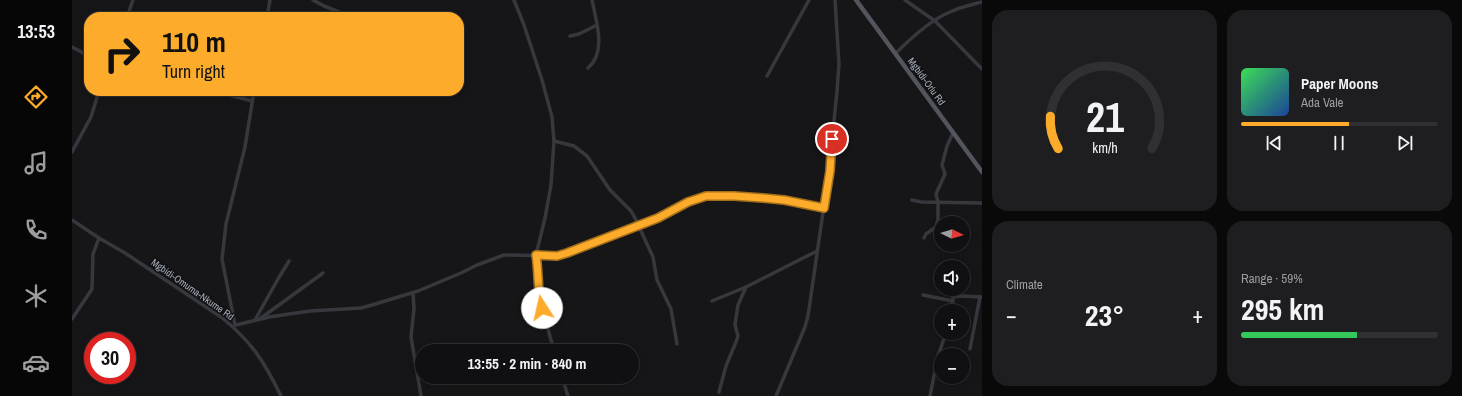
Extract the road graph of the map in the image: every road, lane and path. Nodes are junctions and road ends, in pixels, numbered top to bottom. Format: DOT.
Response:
graph roads {
  1 [pos="133,0"];
  2 [pos="270,0"];
  3 [pos="312,0"];
  4 [pos="514,0"];
  5 [pos="592,0"];
  6 [pos="809,0"];
  7 [pos="835,0"];
  8 [pos="856,0"];
  9 [pos="905,0"];
  10 [pos="982,2"];
  11 [pos="129,12"];
  12 [pos="268,12"];
  13 [pos="339,12"];
  14 [pos="935,21"];
  15 [pos="597,25"];
  16 [pos="570,36"];
  17 [pos="72,47"];
  18 [pos="84,53"];
  19 [pos="896,53"];
  20 [pos="588,68"];
  21 [pos="982,69"];
  22 [pos="767,76"];
  23 [pos="97,96"];
  24 [pos="233,96"];
  25 [pos="253,96"];
  26 [pos="252,101"];
  27 [pos="953,133"];
  28 [pos="554,141"];
  29 [pos="72,152"];
  30 [pos="982,172"];
  31 [pos="912,200"];
  32 [pos="938,202"];
  33 [pos="982,203"];
  34 [pos="824,208"];
  35 [pos="72,220"];
  36 [pos="639,225"];
  37 [pos="99,238"];
  38 [pos="924,238"];
  39 [pos="817,251"];
  40 [pos="536,255"];
  41 [pos="289,261"];
  42 [pos="323,273"];
  43 [pos="746,287"];
  44 [pos="413,293"];
  45 [pos="923,295"];
  46 [pos="981,297"];
  47 [pos="953,301"];
  48 [pos="712,302"];
  49 [pos="952,304"];
  50 [pos="72,319"];
  51 [pos="260,319"];
  52 [pos="254,321"];
  53 [pos="235,327"];
  54 [pos="944,340"];
  55 [pos="552,344"];
  56 [pos="677,344"];
  57 [pos="970,349"];
  58 [pos="564,384"];
  59 [pos="719,392"];
  60 [pos="281,396"];
  61 [pos="421,396"];
  62 [pos="568,396"];
  63 [pos="776,396"];
  64 [pos="930,396"];
  1 -- 11 [label="street"];
  2 -- 12 [label="street"];
  3 -- 13 [label="street"];
  4 -- 28 [label="street"];
  5 -- 15 [label="street"];
  6 -- 22 [label="street"];
  7 -- 34 [label="street"];
  8 -- 19 [label="main road, Mgbidi-Orlu Rd"];
  9 -- 14 [label="street"];
  10 -- 14 [label="street"];
  14 -- 19 [label="street"];
  14 -- 21 [label="street"];
  15 -- 16 [label="street"];
  15 -- 20 [label="street"];
  17 -- 18 [label="street"];
  19 -- 27 [label="main road, Mgbidi-Orlu Rd"];
  23 -- 29 [label="street"];
  24 -- 26 [label="street"];
  25 -- 26 [label="street"];
  26 -- 53 [label="street"];
  27 -- 30 [label="main road, Mgbidi-Orlu Rd"];
  27 -- 32 [label="street"];
  28 -- 36 [label="street"];
  28 -- 40 [label="street"];
  31 -- 32 [label="street"];
  32 -- 33 [label="street"];
  32 -- 38 [label="street"];
  34 -- 36 [label="street"];
  34 -- 39 [label="street"];
  35 -- 37 [label="street, Mgbidi-Omuma-Nkume Rd"];
  36 -- 40 [label="street"];
  36 -- 56 [label="street"];
  37 -- 50 [label="street"];
  37 -- 53 [label="street, Mgbidi-Omuma-Nkume Rd"];
  39 -- 43 [label="street"];
  39 -- 63 [label="street"];
  40 -- 44 [label="street"];
  40 -- 55 [label="street"];
  41 -- 52 [label="street"];
  42 -- 51 [label="street"];
  43 -- 48 [label="street"];
  43 -- 59 [label="street"];
  44 -- 51 [label="street"];
  44 -- 61 [label="street"];
  45 -- 47 [label="street"];
  46 -- 47 [label="street"];
  46 -- 57 [label="street"];
  47 -- 49 [label="street"];
  51 -- 52 [label="street"];
  52 -- 53 [label="street"];
  53 -- 60 [label="street, Mgbidi-Omuma-Nkume Rd"];
  54 -- 64 [label="street"];
  58 -- 62 [label="street"];
}
